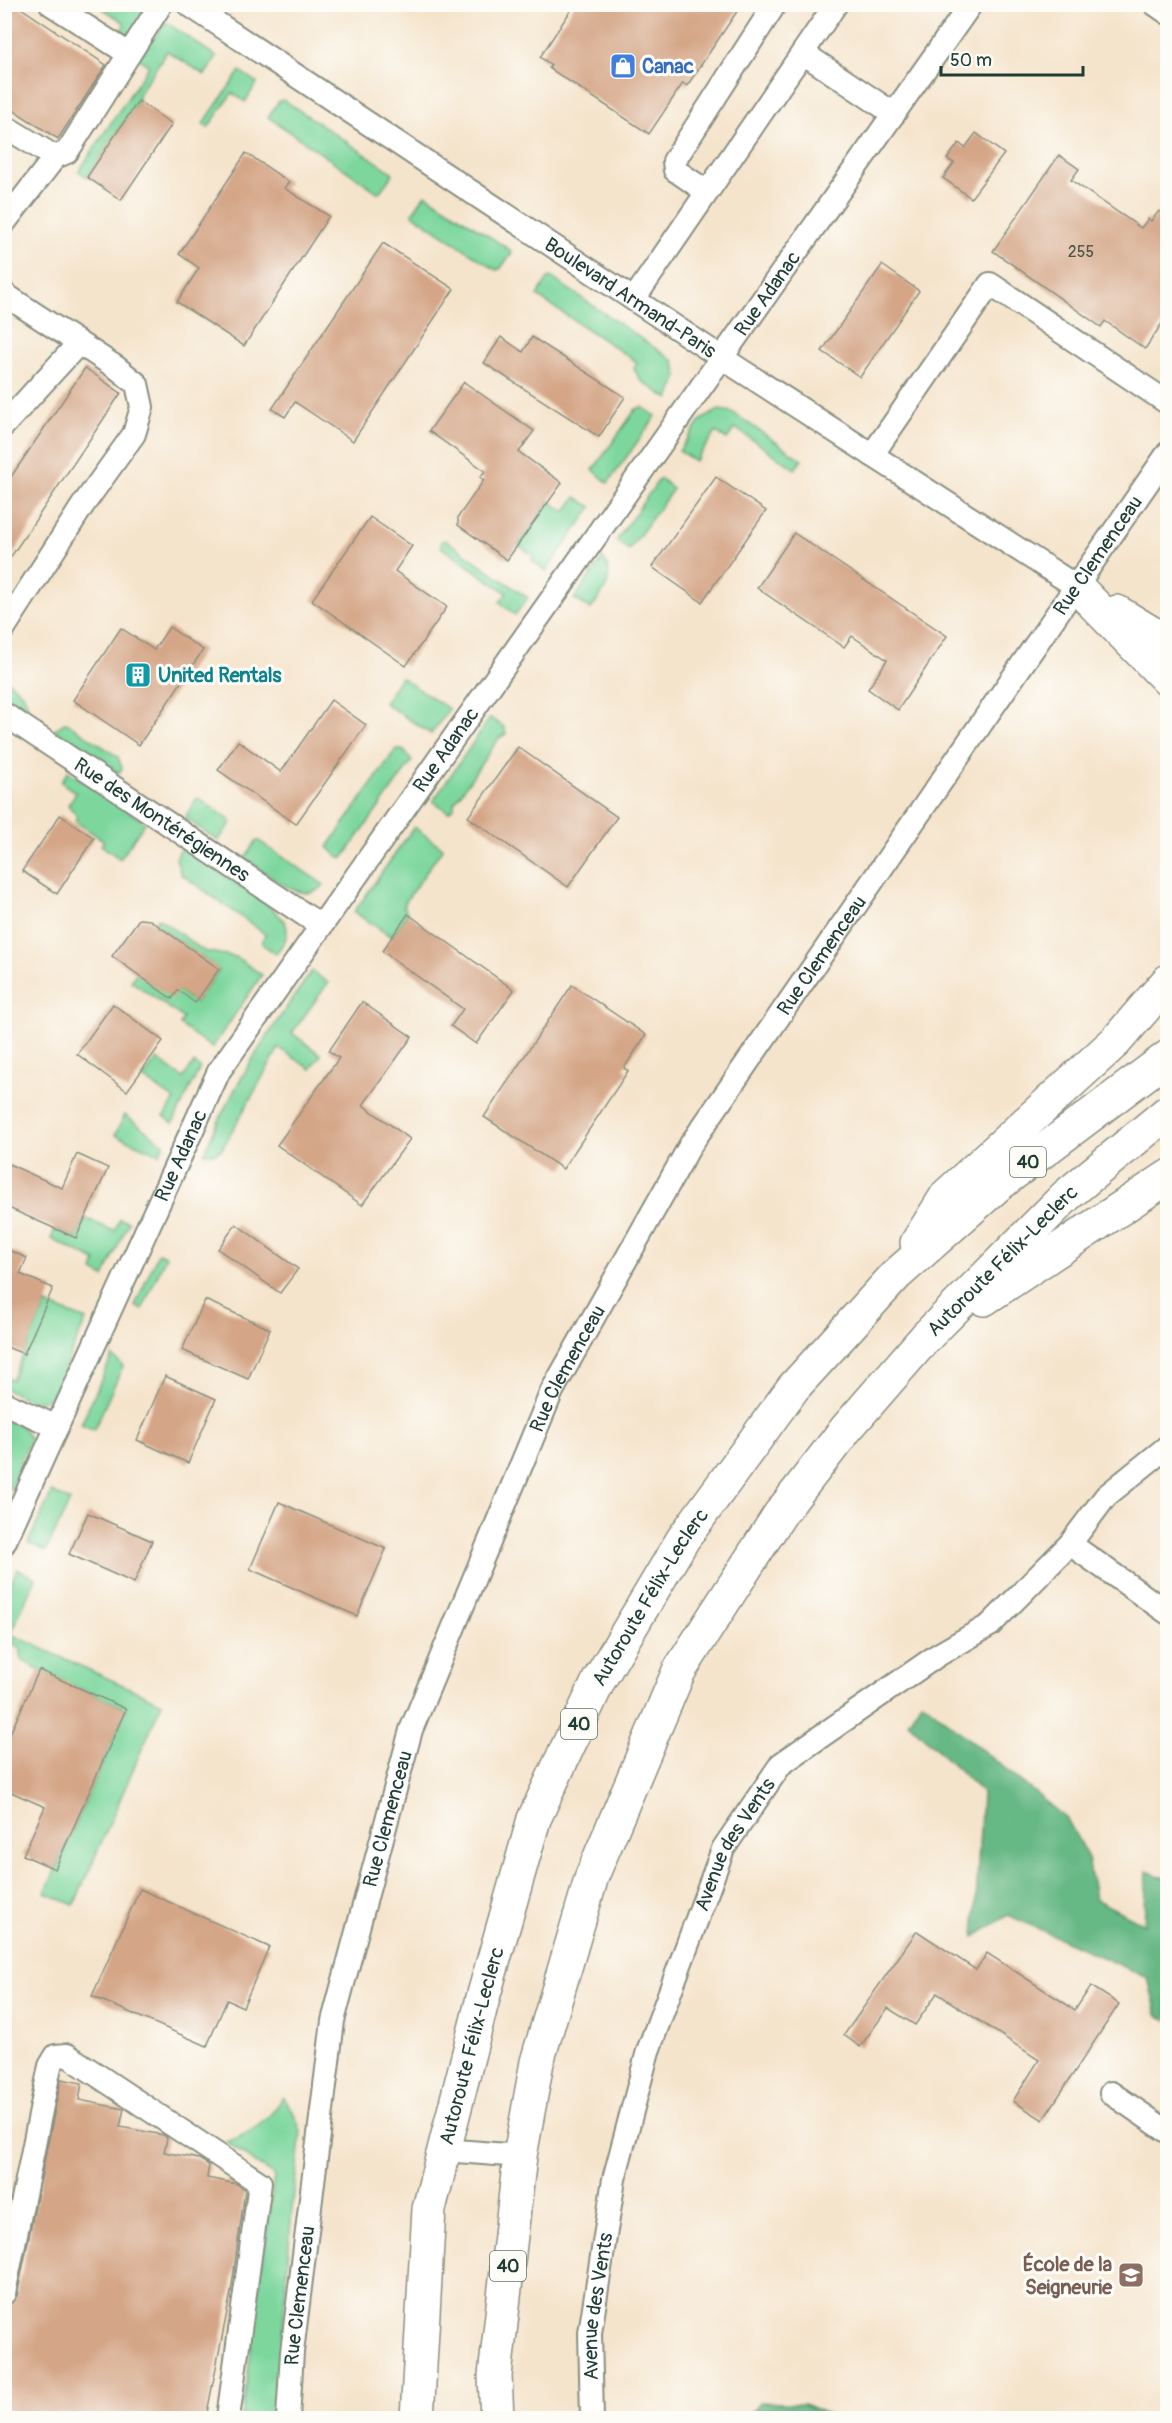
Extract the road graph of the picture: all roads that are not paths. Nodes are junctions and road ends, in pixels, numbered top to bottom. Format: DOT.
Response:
graph roads {
  1 [pos="51,4"];
  2 [pos="161,4"];
  3 [pos="188,4"];
  4 [pos="775,4"];
  5 [pos="836,4"];
  6 [pos="972,4"];
  7 [pos="1155,4"];
  8 [pos="1167,13"];
  9 [pos="803,53"];
  10 [pos="129,54"];
  11 [pos="894,114"];
  12 [pos="4,126"];
  13 [pos="55,157"];
  14 [pos="707,192"];
  15 [pos="4,222"];
  16 [pos="4,294"];
  17 [pos="634,299"];
  18 [pos="79,343"];
  19 [pos="722,358"];
  20 [pos="1167,403"];
  21 [pos="4,425"];
  22 [pos="1167,453"];
  23 [pos="872,455"];
  24 [pos="1077,587"];
  25 [pos="4,628"];
  26 [pos="1167,643"];
  27 [pos="1167,680"];
  28 [pos="4,714"];
  29 [pos="320,925"];
  30 [pos="1167,981"];
  31 [pos="1167,1057"];
  32 [pos="1167,1112"];
  33 [pos="1167,1177"];
  34 [pos="896,1275"];
  35 [pos="925,1338"];
  36 [pos="4,1403"];
  37 [pos="57,1427"];
  38 [pos="1167,1446"];
  39 [pos="4,1544"];
  40 [pos="1070,1544"];
  41 [pos="1167,1613"];
  42 [pos="1111,2092"];
  43 [pos="1167,2132"];
  44 [pos="444,2150"];
  45 [pos="520,2156"];
  46 [pos="4,2293"];
  47 [pos="228,2418"];
  48 [pos="288,2418"];
  49 [pos="417,2418"];
  50 [pos="497,2418"];
  51 [pos="592,2418"];
  1 -- 10 [label="street"];
  2 -- 10 [label="street"];
  3 -- 17 [label="street, Boulevard Armand-Paris"];
  4 -- 14 [label="street"];
  5 -- 9 [label="street"];
  6 -- 11 [label="street, Rue Adanac"];
  7 -- 8 [label="street"];
  9 -- 11 [label="street"];
  9 -- 14 [label="street"];
  10 -- 13 [label="street"];
  11 -- 19 [label="street, Rue Adanac"];
  12 -- 13 [label="street"];
  13 -- 15 [label="street"];
  14 -- 17 [label="street"];
  16 -- 18 [label="street"];
  17 -- 19 [label="street, Boulevard Armand-Paris"];
  18 -- 21 [label="street"];
  18 -- 25 [label="street"];
  19 -- 23 [label="street, Boulevard Armand-Paris"];
  19 -- 29 [label="street, Rue Adanac"];
  20 -- 23 [label="street"];
  22 -- 24 [label="street, Rue Clemenceau"];
  23 -- 24 [label="street, Boulevard Armand-Paris"];
  24 -- 26 [label="highway"];
  24 -- 27 [label="highway"];
  24 -- 48 [label="street, Rue Clemenceau"];
  28 -- 29 [label="street, Rue des Montérégiennes"];
  29 -- 37 [label="street, Rue Adanac"];
  30 -- 34 [label="highway"];
  31 -- 34 [label="highway, Autoroute Félix-Leclerc / 40"];
  32 -- 35 [label="highway, Autoroute Félix-Leclerc / 40"];
  33 -- 35 [label="highway"];
  34 -- 44 [label="highway, Autoroute Félix-Leclerc / 40"];
  35 -- 45 [label="highway, Autoroute Félix-Leclerc / 40"];
  36 -- 37 [label="street"];
  37 -- 39 [label="street, Rue Adanac"];
  38 -- 40 [label="street, Avenue des Vents"];
  40 -- 41 [label="street"];
  40 -- 51 [label="street, Avenue des Vents"];
  42 -- 43 [label="street"];
  44 -- 45 [label="street"];
  44 -- 49 [label="highway, Autoroute Félix-Leclerc / 40"];
  45 -- 50 [label="highway, Autoroute Félix-Leclerc / 40"];
  46 -- 47 [label="street"];
}
